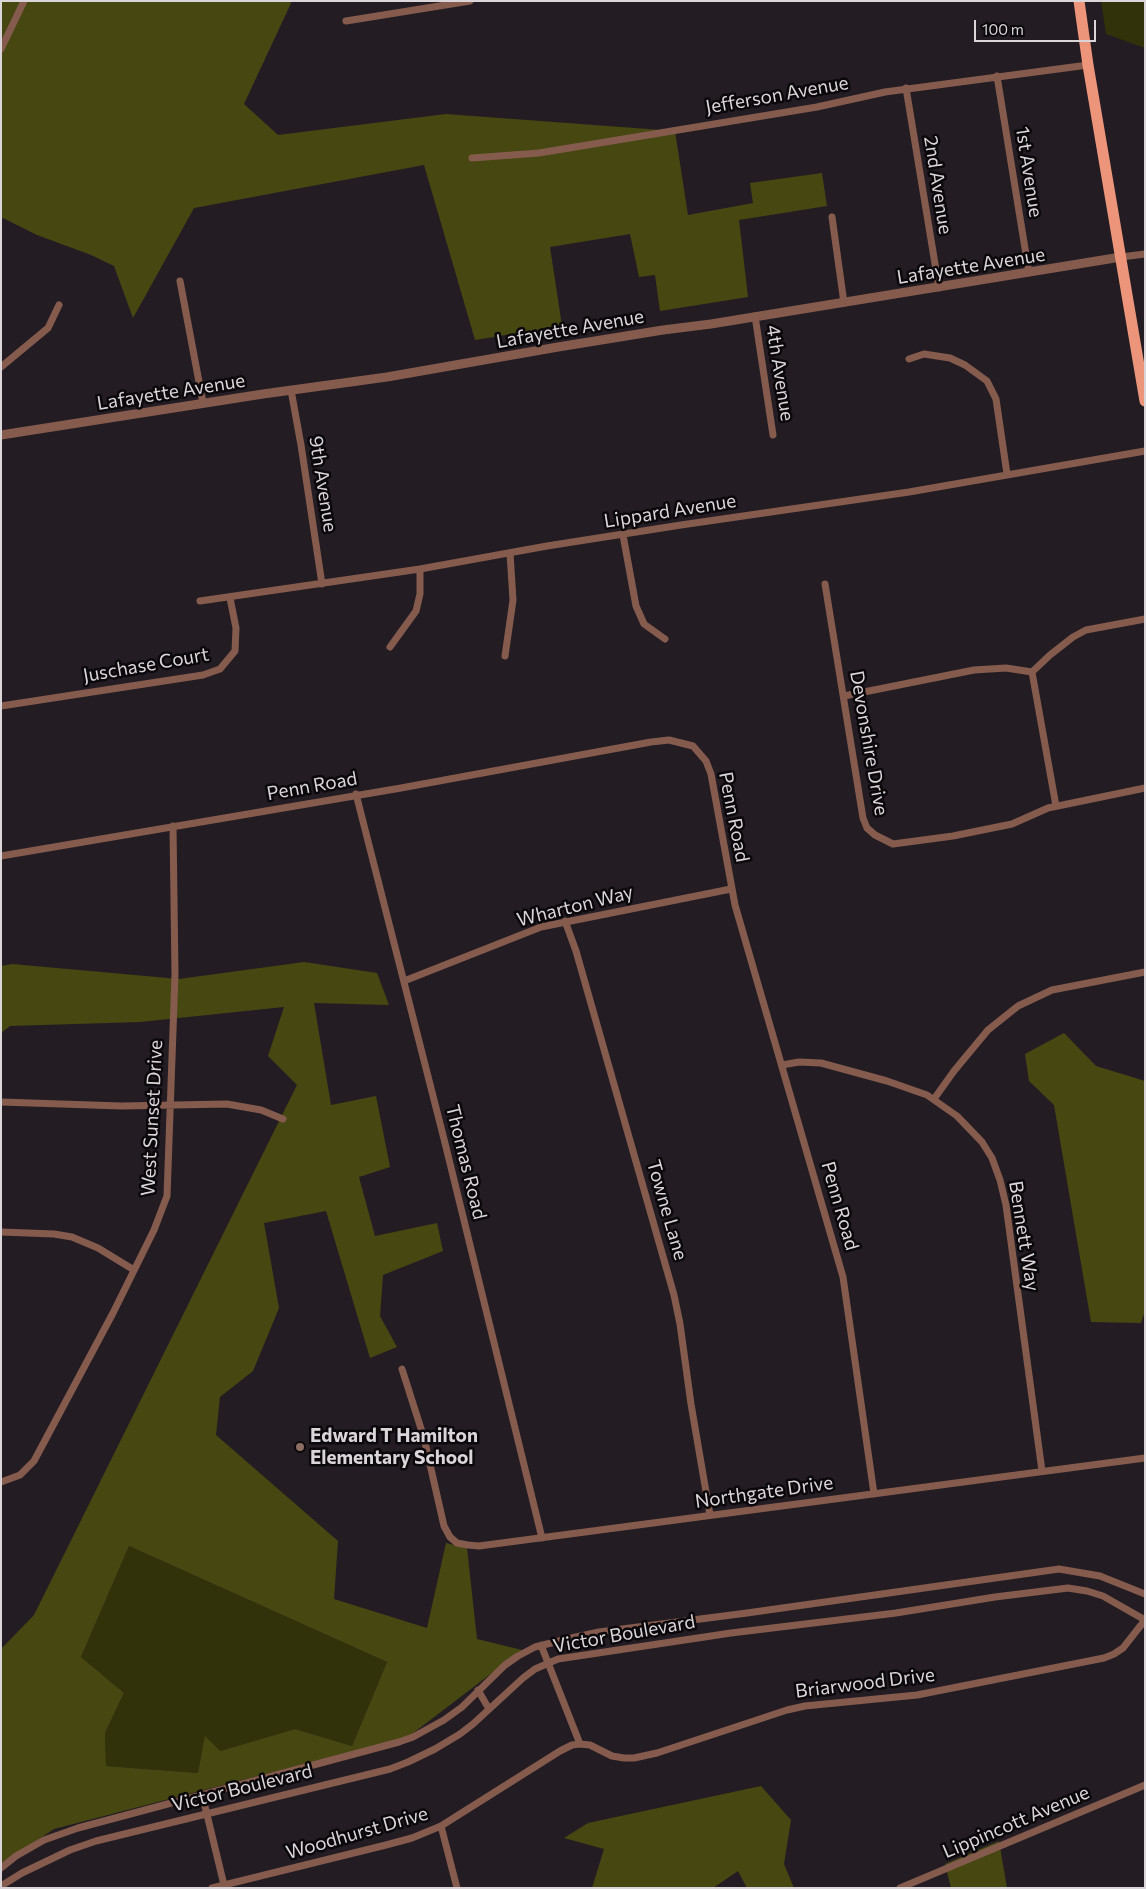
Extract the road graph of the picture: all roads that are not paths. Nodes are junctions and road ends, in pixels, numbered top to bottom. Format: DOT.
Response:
graph roads {
  1 [pos="24,1"];
  2 [pos="470,1"];
  3 [pos="1079,1"];
  4 [pos="419,5"];
  5 [pos="346,21"];
  6 [pos="1,49"];
  7 [pos="1088,64"];
  8 [pos="997,76"];
  9 [pos="906,88"];
  10 [pos="472,158"];
  11 [pos="832,217"];
  12 [pos="1145,254"];
  13 [pos="1121,257"];
  14 [pos="1029,273"];
  15 [pos="180,281"];
  16 [pos="939,288"];
  17 [pos="844,302"];
  18 [pos="59,305"];
  19 [pos="755,316"];
  20 [pos="909,359"];
  21 [pos="1,367"];
  22 [pos="291,390"];
  23 [pos="1145,401"];
  24 [pos="203,403"];
  25 [pos="1,435"];
  26 [pos="773,435"];
  27 [pos="1145,451"];
  28 [pos="1007,474"];
  29 [pos="623,535"];
  30 [pos="510,553"];
  31 [pos="420,569"];
  32 [pos="322,584"];
  33 [pos="825,584"];
  34 [pos="230,598"];
  35 [pos="200,601"];
  36 [pos="1145,619"];
  37 [pos="664,639"];
  38 [pos="390,648"];
  39 [pos="505,656"];
  40 [pos="1032,672"];
  41 [pos="844,696"];
  42 [pos="1,706"];
  43 [pos="1145,788"];
  44 [pos="356,794"];
  45 [pos="1056,806"];
  46 [pos="173,826"];
  47 [pos="1,856"];
  48 [pos="731,889"];
  49 [pos="565,921"];
  50 [pos="1145,972"];
  51 [pos="404,981"];
  52 [pos="782,1065"];
  53 [pos="934,1099"];
  54 [pos="1,1102"];
  55 [pos="172,1105"];
  56 [pos="283,1119"];
  57 [pos="1,1232"];
  58 [pos="134,1270"];
  59 [pos="402,1369"];
  60 [pos="1145,1458"];
  61 [pos="1042,1471"];
  62 [pos="1,1482"];
  63 [pos="874,1494"];
  64 [pos="710,1515"];
  65 [pos="542,1538"];
  66 [pos="1145,1594"];
  67 [pos="1145,1620"];
  68 [pos="541,1645"];
  69 [pos="548,1663"];
  70 [pos="478,1690"];
  71 [pos="489,1709"];
  72 [pos="580,1744"];
  73 [pos="1145,1785"];
  74 [pos="202,1794"];
  75 [pos="206,1814"];
  76 [pos="441,1826"];
  77 [pos="1,1868"];
  78 [pos="224,1885"];
  79 [pos="1,1886"];
  80 [pos="212,1888"];
  81 [pos="457,1888"];
  82 [pos="900,1888"];
  1 -- 6 [label="street"];
  2 -- 4 [label="street"];
  3 -- 7 [label="main road"];
  4 -- 5 [label="street"];
  7 -- 8 [label="street, Jefferson Avenue"];
  7 -- 13 [label="main road"];
  8 -- 9 [label="street, Jefferson Avenue"];
  8 -- 14 [label="street, 1st Avenue"];
  9 -- 10 [label="street, Jefferson Avenue"];
  9 -- 16 [label="street, 2nd Avenue"];
  11 -- 17 [label="street"];
  12 -- 13 [label="street, Lafayette Avenue"];
  13 -- 14 [label="street, Lafayette Avenue"];
  13 -- 23 [label="main road"];
  14 -- 16 [label="street, Lafayette Avenue"];
  15 -- 24 [label="street"];
  16 -- 17 [label="street, Lafayette Avenue"];
  17 -- 19 [label="street, Lafayette Avenue"];
  18 -- 21 [label="street"];
  19 -- 22 [label="street, Lafayette Avenue"];
  19 -- 26 [label="street, 4th Avenue"];
  20 -- 28 [label="street"];
  22 -- 24 [label="street, Lafayette Avenue"];
  22 -- 32 [label="street, 9th Avenue"];
  24 -- 25 [label="street, Lafayette Avenue"];
  27 -- 28 [label="street, Lippard Avenue"];
  28 -- 29 [label="street, Lippard Avenue"];
  29 -- 30 [label="street, Lippard Avenue"];
  29 -- 37 [label="street"];
  30 -- 31 [label="street, Lippard Avenue"];
  30 -- 39 [label="street"];
  31 -- 32 [label="street, Lippard Avenue"];
  31 -- 38 [label="street"];
  32 -- 34 [label="street, Lippard Avenue"];
  33 -- 41 [label="street, Devonshire Drive"];
  34 -- 35 [label="street, Lippard Avenue"];
  34 -- 42 [label="street, Juschase Court"];
  36 -- 40 [label="street"];
  40 -- 41 [label="street"];
  40 -- 45 [label="street"];
  41 -- 45 [label="street, Devonshire Drive"];
  43 -- 45 [label="street, Devonshire Drive"];
  44 -- 46 [label="street, Penn Road"];
  44 -- 48 [label="street, Penn Road"];
  44 -- 51 [label="street, Thomas Road"];
  46 -- 47 [label="street, Penn Road"];
  46 -- 55 [label="street, West Sunset Drive"];
  48 -- 49 [label="street, Wharton Way"];
  48 -- 52 [label="street, Penn Road"];
  49 -- 51 [label="street, Wharton Way"];
  49 -- 64 [label="street, Towne Lane"];
  50 -- 53 [label="street"];
  51 -- 65 [label="street, Thomas Road"];
  52 -- 53 [label="street, Bennett Way"];
  52 -- 63 [label="street, Penn Road"];
  53 -- 61 [label="street, Bennett Way"];
  54 -- 55 [label="street"];
  55 -- 56 [label="street"];
  55 -- 58 [label="street, West Sunset Drive"];
  57 -- 58 [label="street"];
  58 -- 62 [label="street, West Sunset Drive"];
  59 -- 65 [label="street, Northgate Drive"];
  60 -- 61 [label="street, Northgate Drive"];
  61 -- 63 [label="street, Northgate Drive"];
  63 -- 64 [label="street, Northgate Drive"];
  64 -- 65 [label="street, Northgate Drive"];
  66 -- 68 [label="street, Victor Boulevard"];
  67 -- 69 [label="street, Victor Boulevard"];
  67 -- 72 [label="street, Briarwood Drive"];
  68 -- 69 [label="street"];
  68 -- 70 [label="street, Victor Boulevard"];
  69 -- 71 [label="street, Victor Boulevard"];
  69 -- 72 [label="street"];
  70 -- 71 [label="street"];
  70 -- 74 [label="street, Victor Boulevard"];
  71 -- 75 [label="street, Victor Boulevard"];
  72 -- 76 [label="street, Woodhurst Drive"];
  73 -- 82 [label="street, Lippincott Avenue"];
  74 -- 75 [label="street"];
  74 -- 77 [label="street, Victor Boulevard"];
  75 -- 78 [label="street"];
  75 -- 79 [label="street, Victor Boulevard"];
  76 -- 78 [label="street, Woodhurst Drive"];
  76 -- 81 [label="street"];
  78 -- 80 [label="street, Woodhurst Drive"];
}
